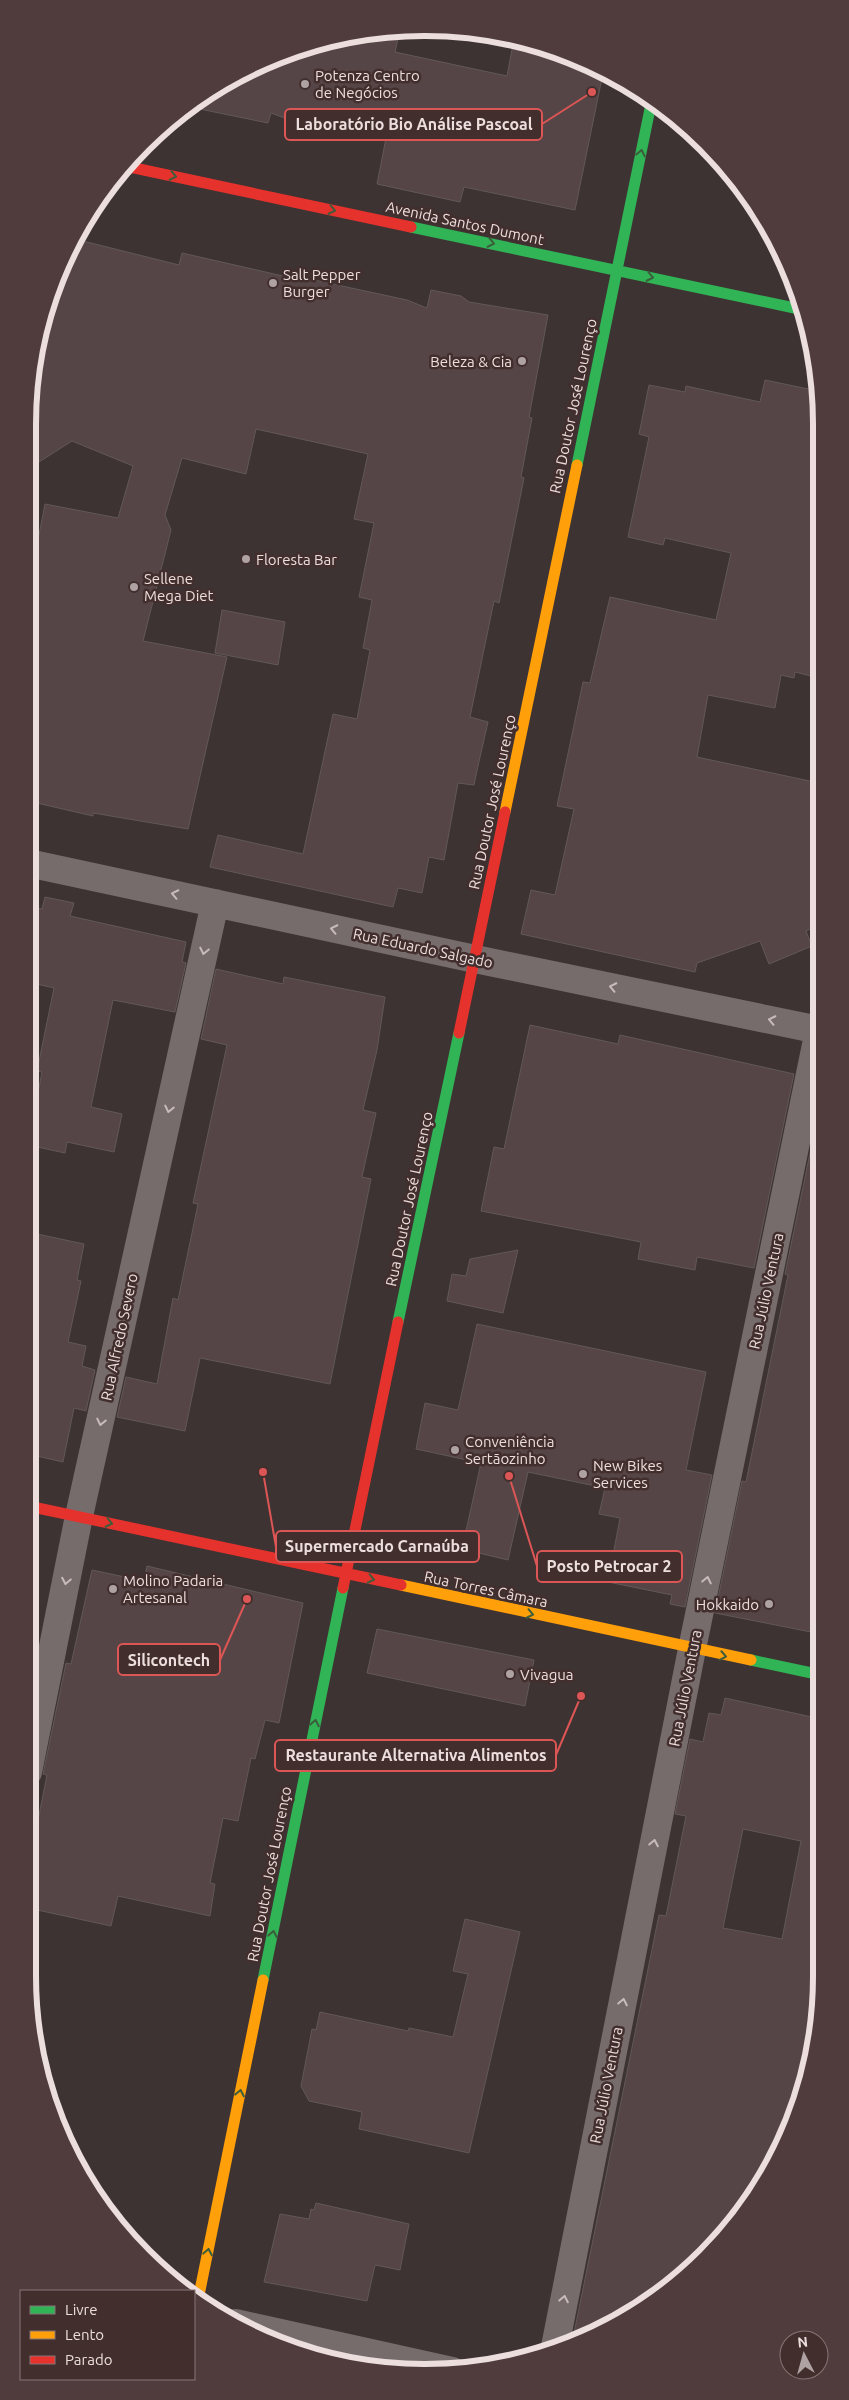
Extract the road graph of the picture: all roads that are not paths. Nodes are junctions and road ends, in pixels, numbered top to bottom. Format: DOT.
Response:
graph roads {
  1 [pos="650,109"];
  2 [pos="134,168"];
  3 [pos="617,270"];
  4 [pos="795,308"];
  5 [pos="36,864"];
  6 [pos="215,903"];
  7 [pos="475,959"];
  8 [pos="813,1029"];
  9 [pos="813,1059"];
  10 [pos="36,1508"];
  11 [pos="79,1516"];
  12 [pos="346,1574"];
  13 [pos="692,1649"];
  14 [pos="813,1673"];
  15 [pos="36,1732"];
  16 [pos="200,2292"];
  17 [pos="268,2330"];
  18 [pos="556,2340"];
  19 [pos="415,2364"];
  3 -- 1 [label="street, Rua Doutor José Lourenço, one-way"];
  2 -- 3 [label="street, Avenida Santos Dumont, one-way"];
  3 -- 4 [label="street, Avenida Santos Dumont, one-way"];
  3 -- 7 [label="street, Rua Doutor José Lourenço"];
  6 -- 5 [label="street, Rua Eduardo Salgado, one-way"];
  7 -- 6 [label="street, Rua Eduardo Salgado, one-way"];
  6 -- 11 [label="street, Rua Alfredo Severo, one-way"];
  8 -- 7 [label="street, Rua Eduardo Salgado, one-way"];
  7 -- 12 [label="street, Rua Doutor José Lourenço"];
  13 -- 9 [label="street, Rua Júlio Ventura, one-way"];
  10 -- 11 [label="street, Rua Torres Câmara"];
  11 -- 12 [label="street, Rua Torres Câmara, one-way"];
  11 -- 15 [label="street, Rua Alfredo Severo, one-way"];
  12 -- 13 [label="street, Rua Torres Câmara, one-way"];
  16 -- 12 [label="street, Rua Doutor José Lourenço, one-way"];
  13 -- 14 [label="street, Rua Torres Câmara, one-way"];
  18 -- 13 [label="street, Rua Júlio Ventura, one-way"];
  17 -- 19 [label="street"];
}
